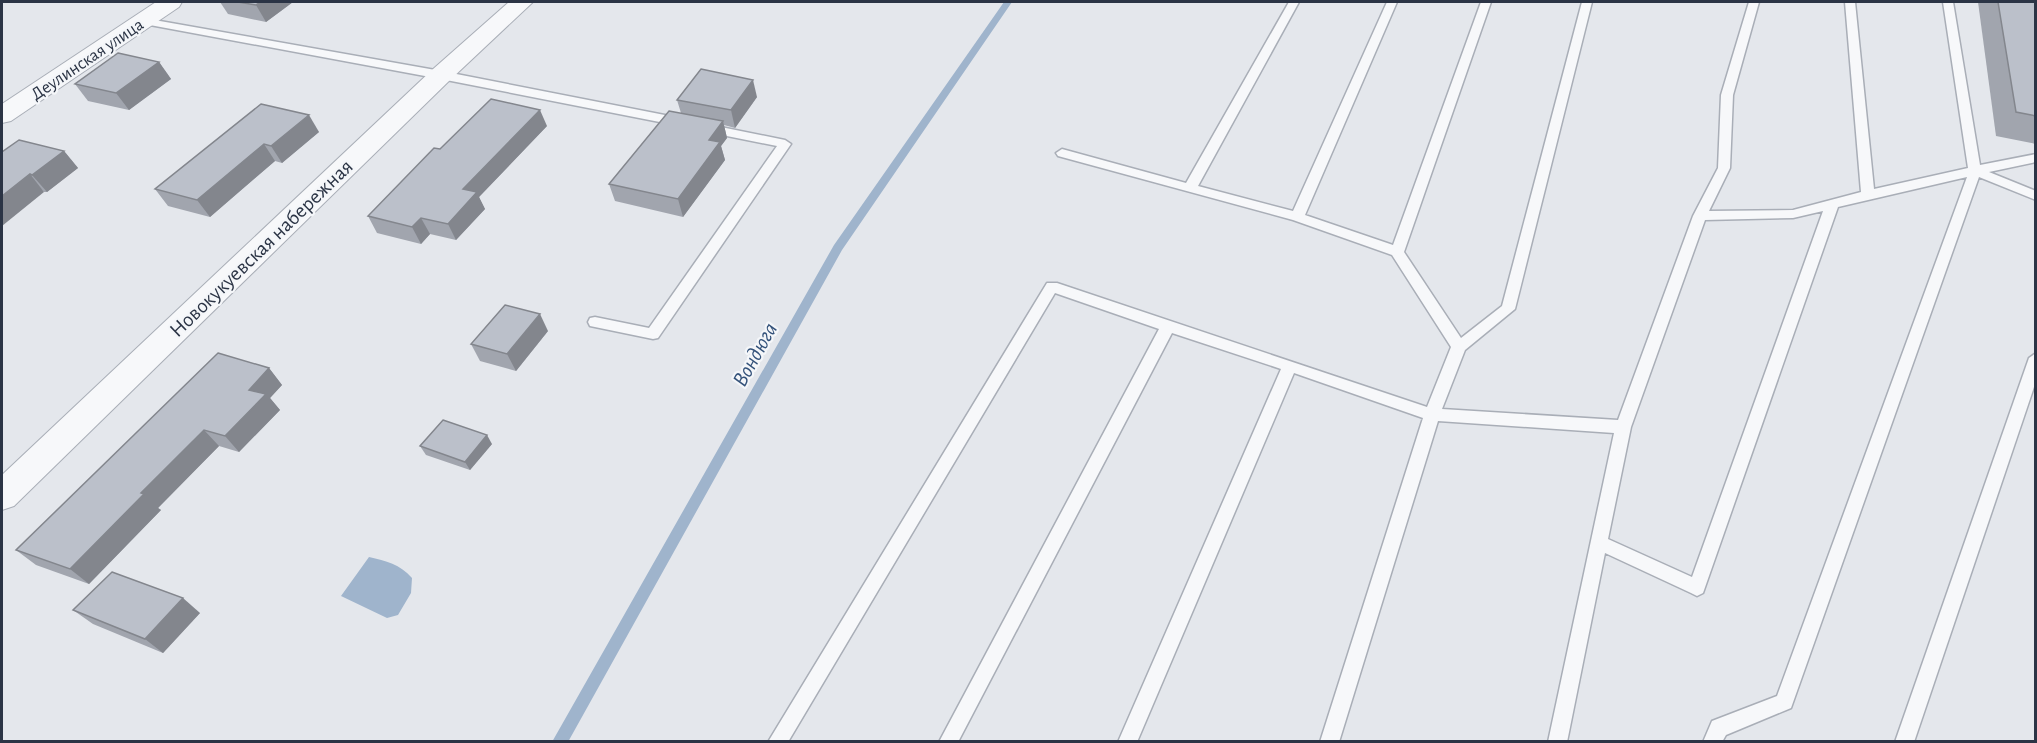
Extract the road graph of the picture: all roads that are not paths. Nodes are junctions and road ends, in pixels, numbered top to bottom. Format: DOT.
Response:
graph roads {
  1 [pos="171,2"];
  2 [pos="522,2"];
  3 [pos="1294,2"];
  4 [pos="1392,2"];
  5 [pos="1486,2"];
  6 [pos="1587,2"];
  7 [pos="1754,2"];
  8 [pos="1850,2"];
  9 [pos="1948,2"];
  10 [pos="143,21"];
  11 [pos="441,75"];
  12 [pos="2,116"];
  13 [pos="1062,153"];
  14 [pos="2036,158"];
  15 [pos="1975,171"];
  16 [pos="1190,188"];
  17 [pos="1868,196"];
  18 [pos="2036,196"];
  19 [pos="1832,205"];
  20 [pos="1700,216"];
  21 [pos="1297,217"];
  22 [pos="1397,252"];
  23 [pos="595,322"];
  24 [pos="1167,326"];
  25 [pos="1459,347"];
  26 [pos="2036,358"];
  27 [pos="1290,366"];
  28 [pos="1432,415"];
  29 [pos="1623,427"];
  30 [pos="2,496"];
  31 [pos="1598,542"];
  32 [pos="777,741"];
  33 [pos="948,741"];
  34 [pos="1127,741"];
  35 [pos="1329,741"];
  36 [pos="1557,741"];
  37 [pos="1712,741"];
  38 [pos="1904,741"];
  1 -- 10 [label="street, Деулинская улица"];
  2 -- 11 [label="street, Новокукуевская набережная"];
  3 -- 16 [label="lane"];
  4 -- 21 [label="lane"];
  5 -- 22 [label="lane"];
  6 -- 25 [label="lane"];
  7 -- 20 [label="lane"];
  8 -- 17 [label="lane"];
  9 -- 15 [label="lane"];
  10 -- 11 [label="lane"];
  10 -- 12 [label="street, Деулинская улица"];
  11 -- 23 [label="lane"];
  11 -- 30 [label="street, Новокукуевская набережная"];
  13 -- 16 [label="lane"];
  14 -- 15 [label="lane"];
  15 -- 17 [label="lane"];
  15 -- 18 [label="lane"];
  15 -- 37 [label="lane"];
  16 -- 21 [label="lane"];
  17 -- 19 [label="lane"];
  19 -- 20 [label="lane"];
  19 -- 31 [label="lane"];
  20 -- 29 [label="lane"];
  21 -- 22 [label="lane"];
  22 -- 25 [label="lane"];
  24 -- 27 [label="lane"];
  24 -- 32 [label="lane"];
  24 -- 33 [label="lane"];
  25 -- 28 [label="lane"];
  26 -- 38 [label="lane"];
  27 -- 28 [label="lane"];
  27 -- 34 [label="lane"];
  28 -- 29 [label="lane"];
  28 -- 35 [label="lane"];
  29 -- 31 [label="lane"];
  31 -- 36 [label="lane"];
}
